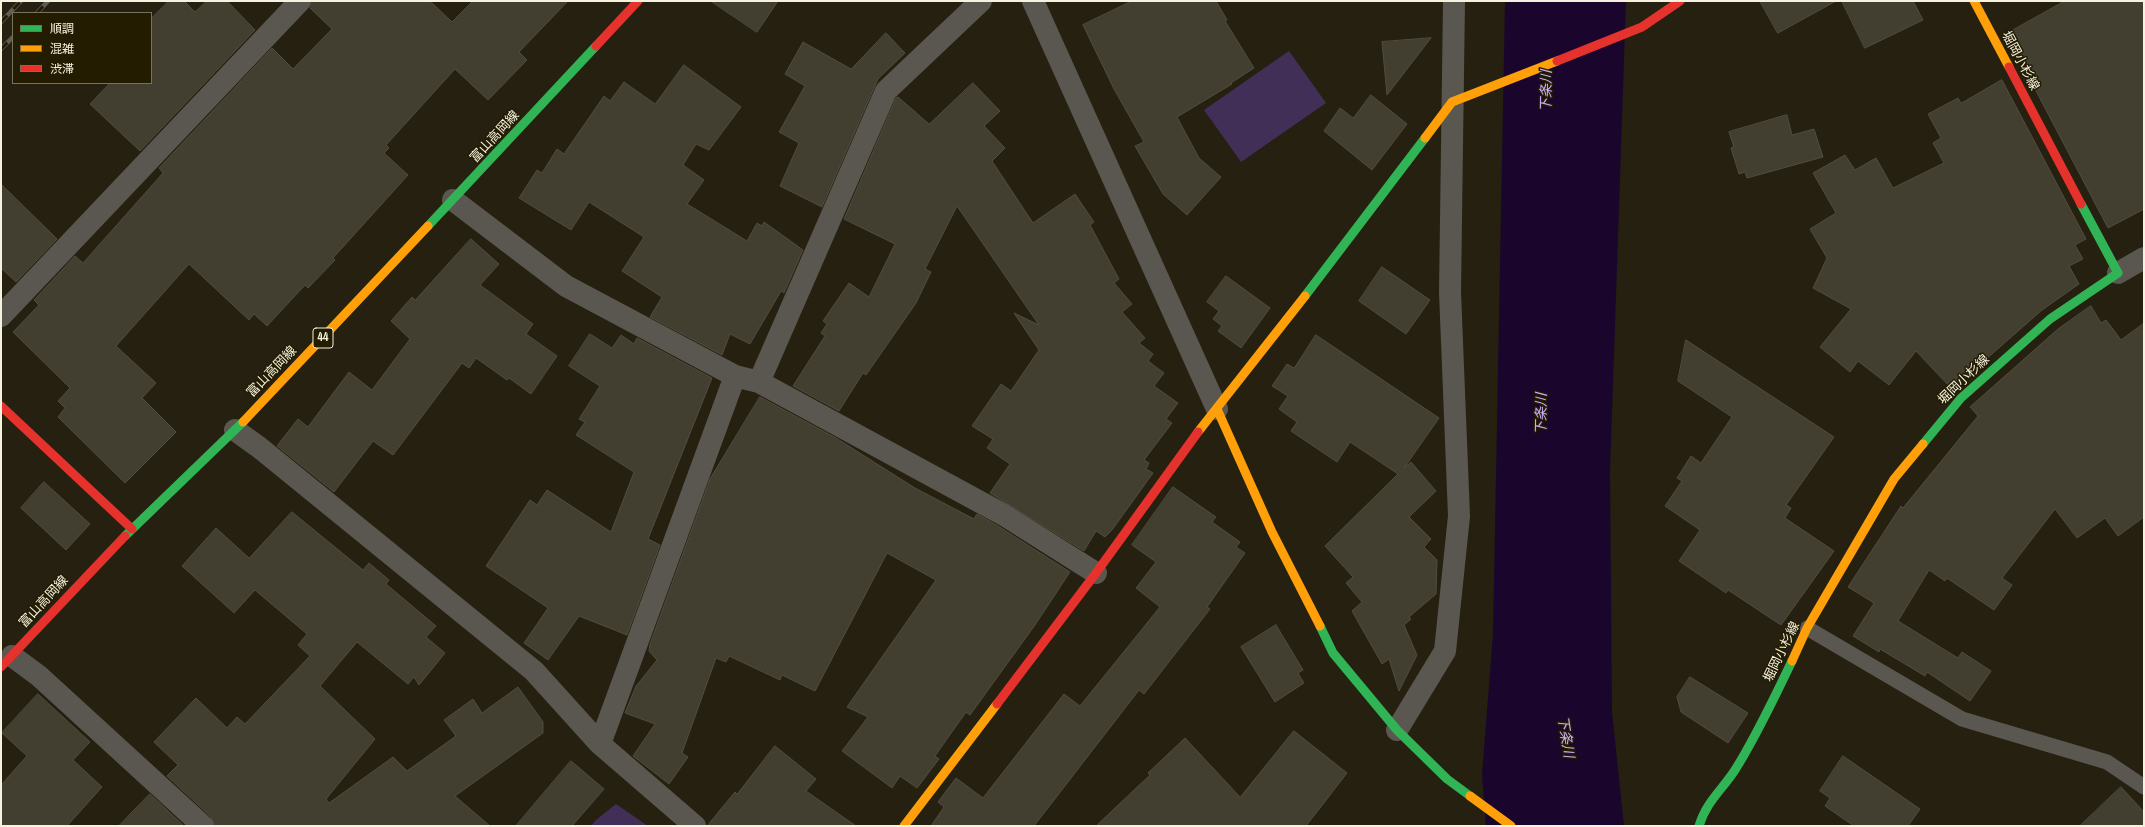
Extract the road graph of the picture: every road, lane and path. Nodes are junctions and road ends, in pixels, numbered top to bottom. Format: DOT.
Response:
graph roads {
  1 [pos="300,1"];
  2 [pos="638,1"];
  3 [pos="981,1"];
  4 [pos="1033,1"];
  5 [pos="1454,1"];
  6 [pos="1680,1"];
  7 [pos="1974,1"];
  8 [pos="1452,102"];
  9 [pos="454,200"];
  10 [pos="2144,258"];
  11 [pos="2118,273"];
  12 [pos="1,316"];
  13 [pos="736,376"];
  14 [pos="759,382"];
  15 [pos="1,406"];
  16 [pos="1217,409"];
  17 [pos="235,430"];
  18 [pos="132,529"];
  19 [pos="1096,573"];
  20 [pos="1807,628"];
  21 [pos="6,661"];
  22 [pos="1397,730"];
  23 [pos="600,744"];
  24 [pos="2144,787"];
  25 [pos="202,826"];
  26 [pos="695,826"];
  27 [pos="904,826"];
  28 [pos="1511,826"];
  29 [pos="1699,826"];
  1 -- 12 [label="street"];
  2 -- 9 [label="main road, 富山高岡線 / 44"];
  3 -- 14 [label="street"];
  4 -- 16 [label="street"];
  5 -- 8 [label="street"];
  6 -- 8 [label="main road"];
  7 -- 11 [label="main road, 堀岡小杉線"];
  8 -- 16 [label="main road"];
  8 -- 22 [label="street"];
  9 -- 13 [label="street"];
  9 -- 17 [label="main road, 富山高岡線 / 44"];
  10 -- 11 [label="street"];
  11 -- 20 [label="main road, 堀岡小杉線"];
  13 -- 14 [label="street"];
  13 -- 23 [label="street"];
  14 -- 19 [label="street"];
  15 -- 18 [label="main road"];
  16 -- 19 [label="main road"];
  16 -- 22 [label="main road"];
  17 -- 18 [label="main road, 富山高岡線 / 44"];
  17 -- 23 [label="street"];
  18 -- 21 [label="main road, 富山高岡線 / 44"];
  19 -- 27 [label="main road"];
  20 -- 24 [label="lane"];
  20 -- 29 [label="main road, 堀岡小杉線"];
  21 -- 25 [label="street"];
  22 -- 28 [label="main road"];
  23 -- 26 [label="street"];
}
